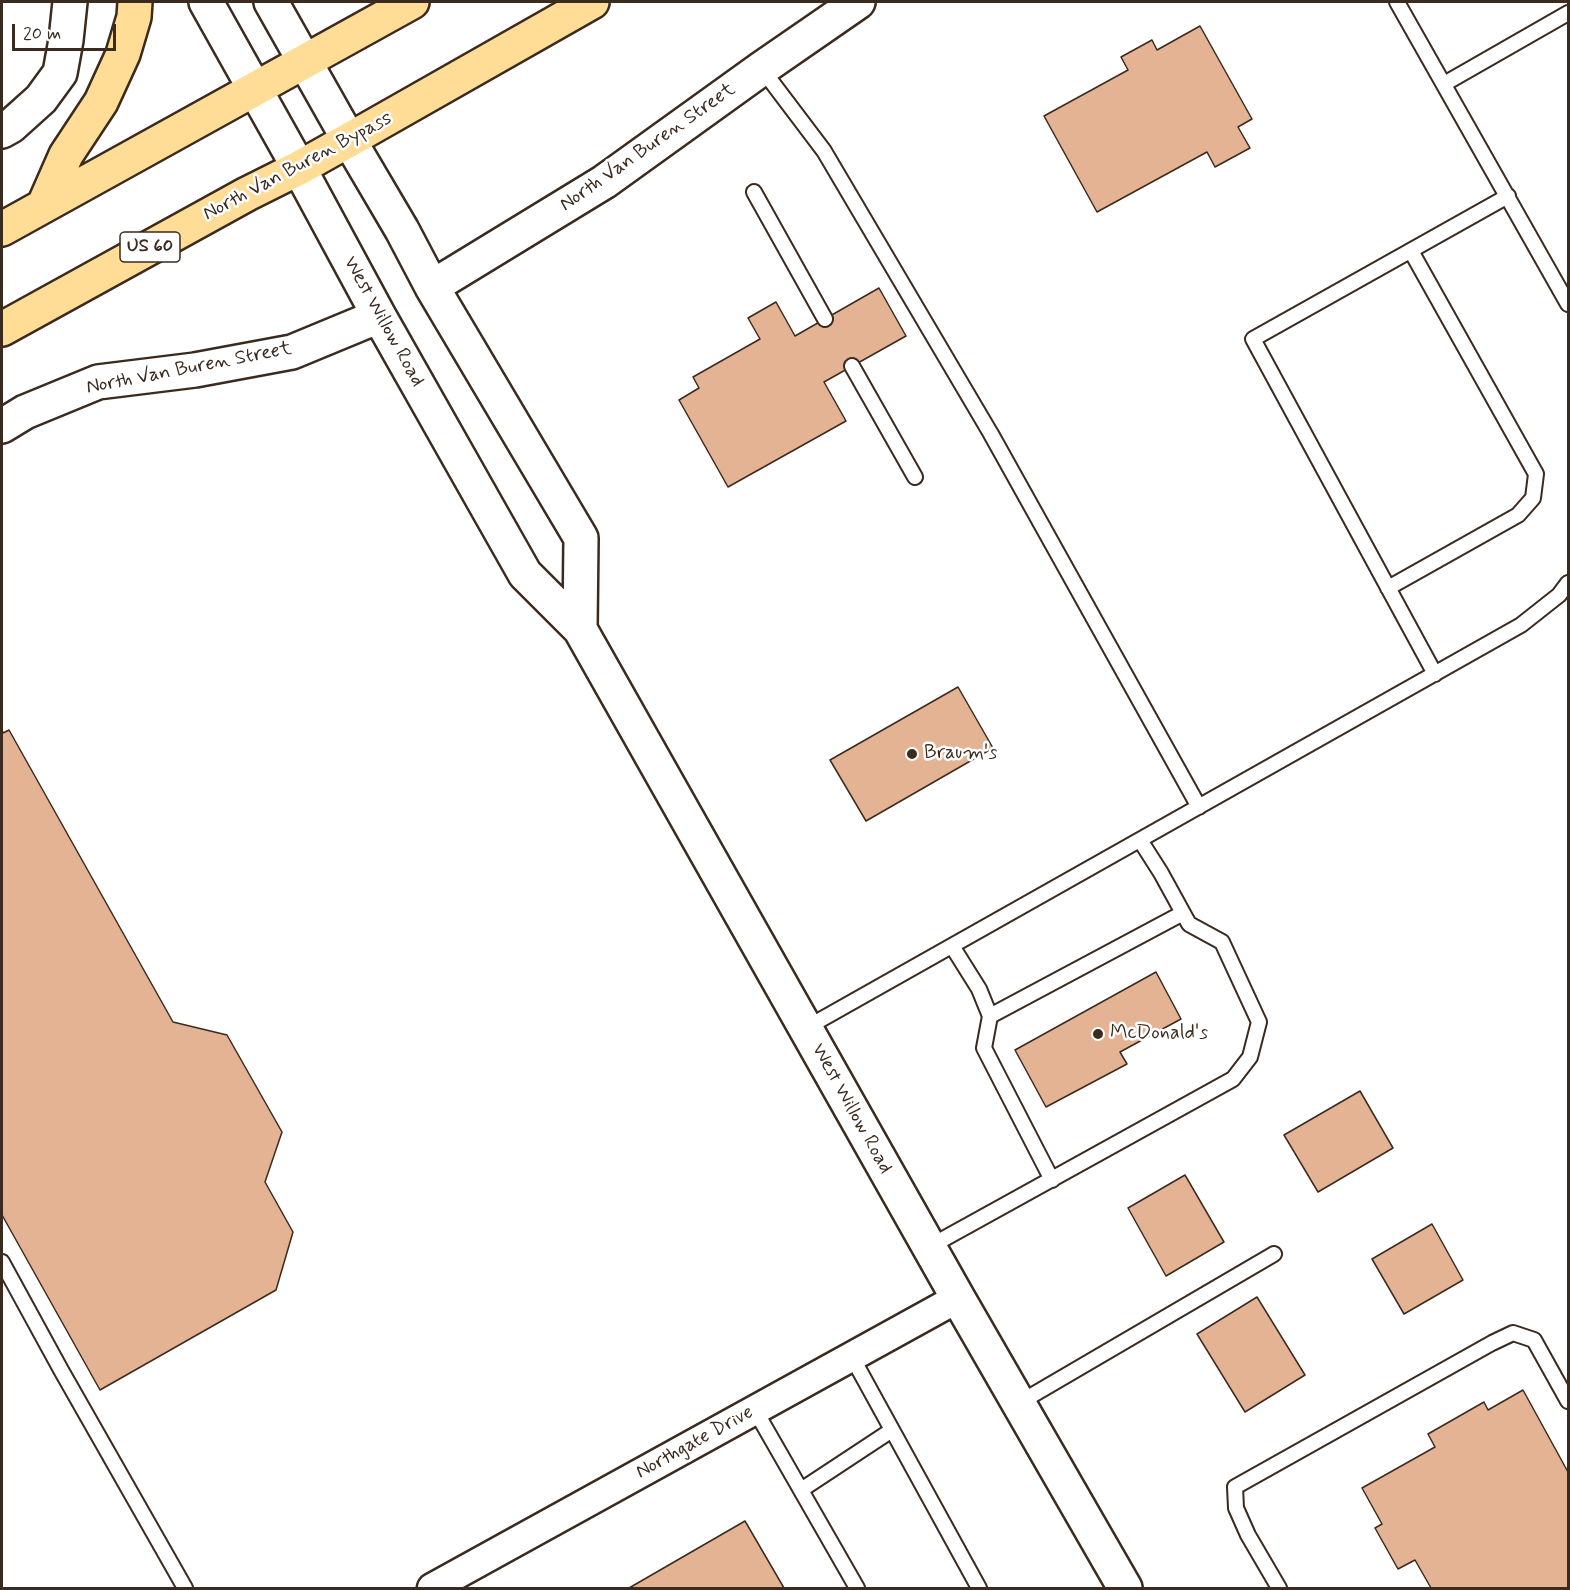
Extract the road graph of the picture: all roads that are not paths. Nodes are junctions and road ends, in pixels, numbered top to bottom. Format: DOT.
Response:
graph roads {
  1 [pos="70,2"];
  2 [pos="135,2"];
  3 [pos="206,2"];
  4 [pos="271,2"];
  5 [pos="412,2"];
  6 [pos="592,2"];
  7 [pos="858,2"];
  8 [pos="1397,2"];
  9 [pos="1569,13"];
  10 [pos="304,62"];
  11 [pos="762,69"];
  12 [pos="1444,84"];
  13 [pos="255,89"];
  14 [pos="2,131"];
  15 [pos="349,140"];
  16 [pos="299,168"];
  17 [pos="754,192"];
  18 [pos="1508,196"];
  19 [pos="44,205"];
  20 [pos="2,229"];
  21 [pos="1411,250"];
  22 [pos="432,287"];
  23 [pos="1569,304"];
  24 [pos="379,316"];
  25 [pos="825,319"];
  26 [pos="2,329"];
  27 [pos="852,366"];
  28 [pos="2,426"];
  29 [pos="915,477"];
  30 [pos="1569,583"];
  31 [pos="1388,588"];
  32 [pos="580,629"];
  33 [pos="1435,674"];
  34 [pos="1199,807"];
  35 [pos="1140,840"];
  36 [pos="1183,913"];
  37 [pos="952,946"];
  38 [pos="990,1016"];
  39 [pos="806,1028"];
  40 [pos="1052,1179"];
  41 [pos="929,1247"];
  42 [pos="1274,1254"];
  43 [pos="2,1262"];
  44 [pos="958,1298"];
  45 [pos="852,1357"];
  46 [pos="1569,1401"];
  47 [pos="1018,1403"];
  48 [pos="755,1410"];
  49 [pos="892,1430"];
  50 [pos="801,1490"];
  51 [pos="185,1588"];
  52 [pos="432,1588"];
  53 [pos="857,1588"];
  54 [pos="979,1588"];
  55 [pos="1125,1588"];
  56 [pos="1279,1588"];
  1 -- 14 [label="main road"];
  2 -- 19 [label="main road"];
  3 -- 13 [label="main road, West Willow Road"];
  4 -- 10 [label="main road"];
  5 -- 10 [label="main road"];
  6 -- 15 [label="main road, North Van Buren Bypass / US 60"];
  7 -- 11 [label="main road, North Van Buren Street"];
  8 -- 12 [label="lane"];
  9 -- 12 [label="lane"];
  10 -- 13 [label="main road"];
  10 -- 15 [label="main road"];
  11 -- 22 [label="main road, North Van Buren Street"];
  11 -- 34 [label="lane"];
  12 -- 18 [label="lane"];
  13 -- 16 [label="main road, West Willow Road"];
  13 -- 19 [label="main road"];
  15 -- 16 [label="main road, North Van Buren Bypass / US 60"];
  15 -- 22 [label="main road"];
  16 -- 24 [label="main road, West Willow Road"];
  16 -- 26 [label="main road, North Van Buren Bypass / US 60"];
  17 -- 25 [label="lane"];
  18 -- 21 [label="lane"];
  18 -- 23 [label="lane"];
  19 -- 20 [label="main road"];
  21 -- 31 [label="lane"];
  21 -- 31 [label="lane"];
  22 -- 32 [label="main road"];
  24 -- 28 [label="main road, North Van Buren Street"];
  24 -- 32 [label="main road, West Willow Road"];
  27 -- 29 [label="lane"];
  30 -- 33 [label="lane"];
  31 -- 33 [label="lane"];
  32 -- 39 [label="main road, West Willow Road"];
  33 -- 34 [label="lane"];
  34 -- 35 [label="lane"];
  35 -- 36 [label="lane"];
  35 -- 37 [label="lane"];
  36 -- 38 [label="lane"];
  36 -- 40 [label="lane"];
  37 -- 38 [label="lane"];
  37 -- 39 [label="lane"];
  38 -- 40 [label="lane"];
  39 -- 41 [label="main road, West Willow Road"];
  40 -- 41 [label="lane"];
  41 -- 44 [label="main road, West Willow Road"];
  42 -- 47 [label="lane"];
  43 -- 51 [label="lane"];
  44 -- 45 [label="street, Northgate Drive"];
  44 -- 47 [label="main road, West Willow Road"];
  45 -- 48 [label="street, Northgate Drive"];
  45 -- 49 [label="lane"];
  46 -- 56 [label="lane"];
  47 -- 55 [label="main road, West Willow Road"];
  48 -- 50 [label="lane"];
  48 -- 52 [label="street, Northgate Drive"];
  49 -- 50 [label="lane"];
  49 -- 54 [label="lane"];
  50 -- 53 [label="lane"];
}
